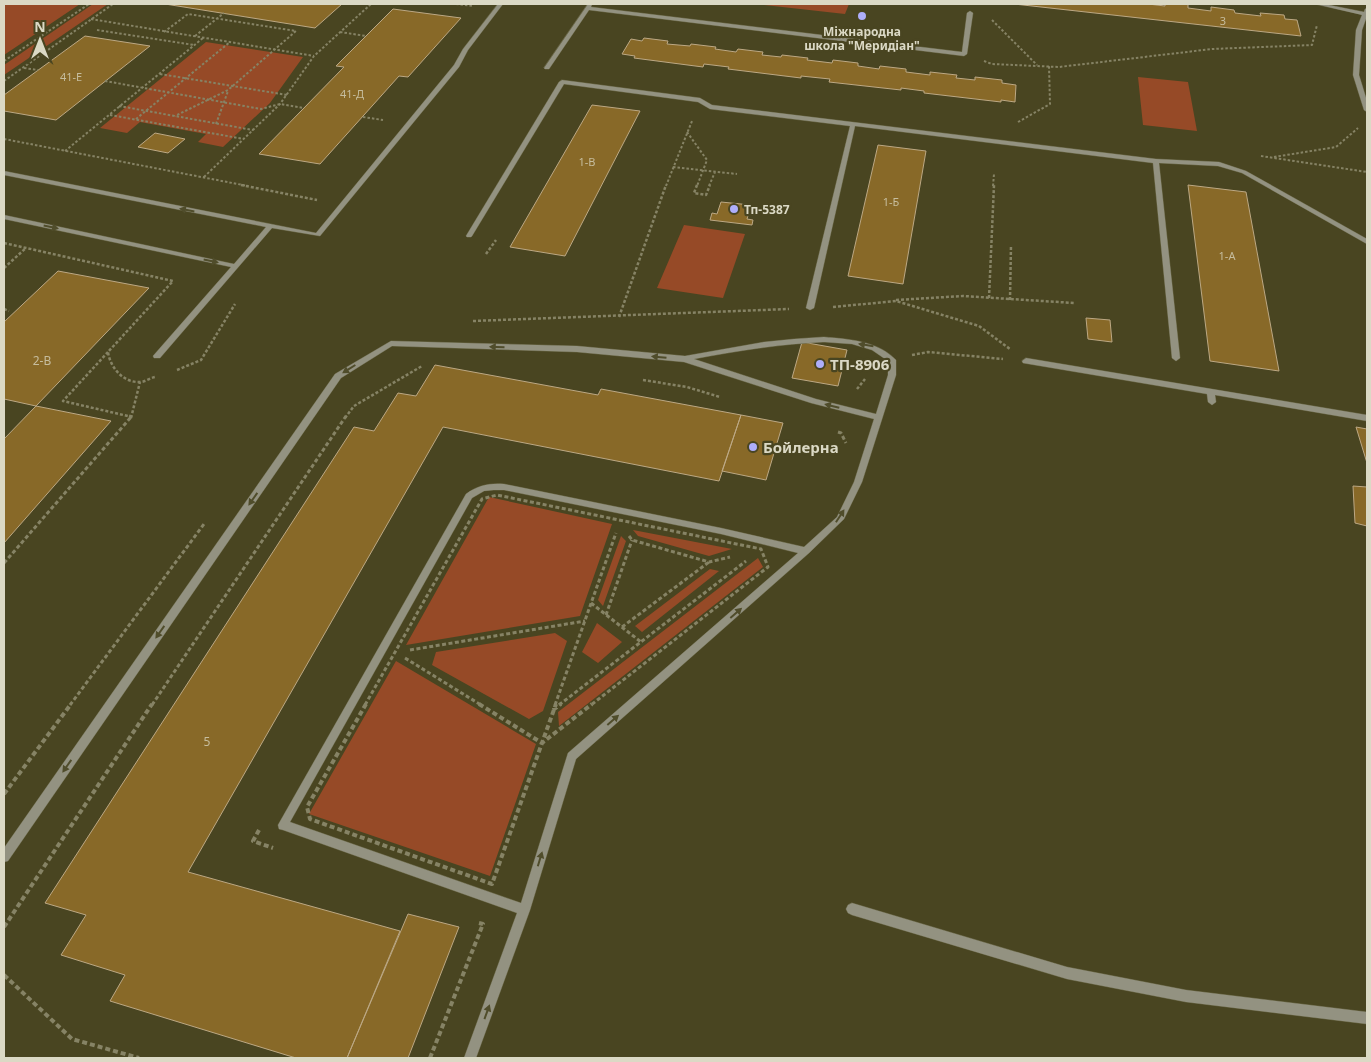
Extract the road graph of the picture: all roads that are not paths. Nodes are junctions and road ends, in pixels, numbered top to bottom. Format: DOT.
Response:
graph roads {
  1 [pos="500,4"];
  2 [pos="1318,4"];
  3 [pos="589,6"];
  4 [pos="970,12"];
  5 [pos="1366,12"];
  6 [pos="548,68"];
  7 [pos="1367,110"];
  8 [pos="854,124"];
  9 [pos="1156,161"];
  10 [pos="4,173"];
  11 [pos="4,218"];
  12 [pos="270,226"];
  13 [pos="469,236"];
  14 [pos="1367,242"];
  15 [pos="236,266"];
  16 [pos="810,308"];
  17 [pos="157,356"];
  18 [pos="1176,358"];
  19 [pos="685,359"];
  20 [pos="1026,361"];
  21 [pos="1211,391"];
  22 [pos="1212,402"];
  23 [pos="879,418"];
  24 [pos="1367,418"];
  25 [pos="806,551"];
  26 [pos="4,857"];
  27 [pos="852,909"];
  28 [pos="524,910"];
  29 [pos="1367,1018"];
  30 [pos="470,1058"];
  1 -- 12 [label="street"];
  2 -- 5 [label="street"];
  3 -- 4 [label="street"];
  3 -- 6 [label="street"];
  5 -- 7 [label="street"];
  8 -- 9 [label="street"];
  8 -- 13 [label="street"];
  8 -- 16 [label="street"];
  9 -- 14 [label="street"];
  9 -- 18 [label="street"];
  12 -- 10 [label="street, one-way"];
  11 -- 15 [label="street, one-way"];
  12 -- 15 [label="street"];
  15 -- 17 [label="street"];
  23 -- 19 [label="street, one-way"];
  23 -- 19 [label="street, one-way"];
  19 -- 26 [label="street, one-way"];
  20 -- 21 [label="street"];
  21 -- 22 [label="street"];
  21 -- 24 [label="street"];
  25 -- 23 [label="street, one-way"];
  28 -- 25 [label="street, one-way"];
  25 -- 28 [label="street"];
  27 -- 29 [label="street"];
  30 -- 28 [label="street, one-way"];
}
